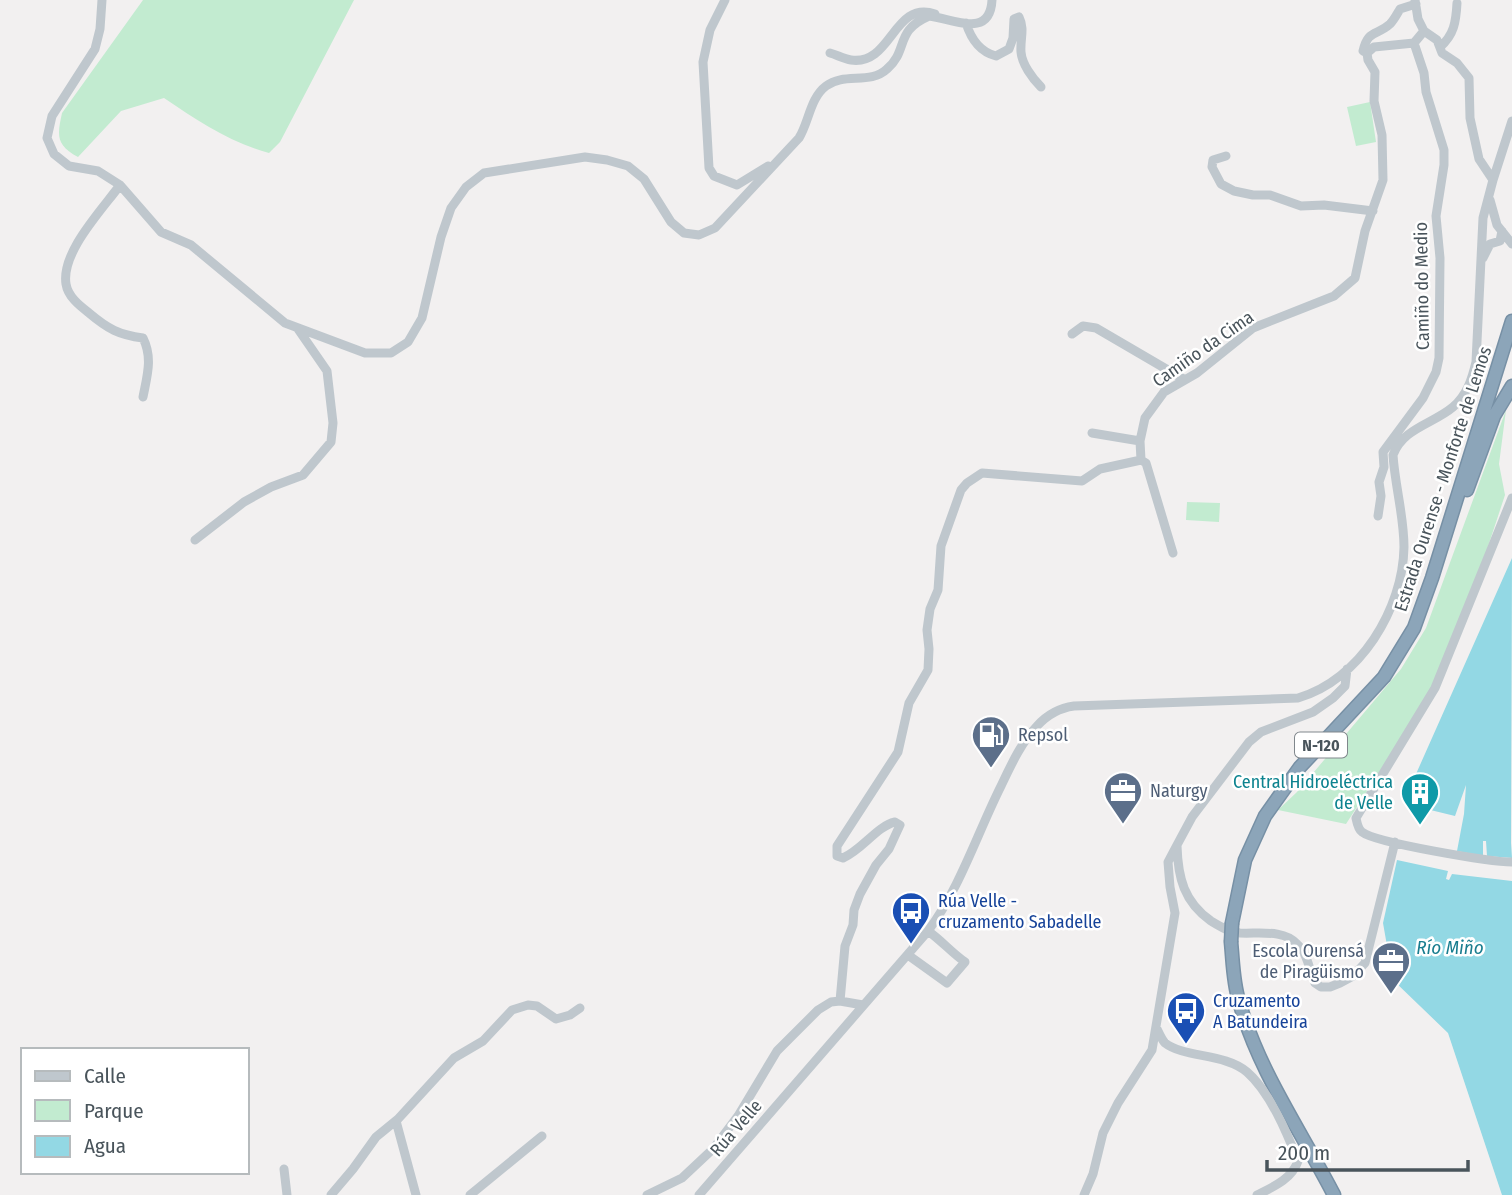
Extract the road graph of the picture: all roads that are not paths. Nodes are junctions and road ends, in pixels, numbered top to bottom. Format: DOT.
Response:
graph roads {
  1 [pos="102,0"];
  2 [pos="725,0"];
  3 [pos="992,0"];
  4 [pos="1456,1"];
  5 [pos="1416,2"];
  6 [pos="944,18"];
  7 [pos="966,23"];
  8 [pos="1424,31"];
  9 [pos="1414,43"];
  10 [pos="1440,47"];
  11 [pos="830,53"];
  12 [pos="1367,53"];
  13 [pos="1041,87"];
  14 [pos="1512,121"];
  15 [pos="1226,156"];
  16 [pos="779,159"];
  17 [pos="1493,180"];
  18 [pos="120,185"];
  19 [pos="1490,195"];
  20 [pos="1373,211"];
  21 [pos="1499,228"];
  22 [pos="1482,233"];
  23 [pos="1492,244"];
  24 [pos="1512,246"];
  25 [pos="1481,263"];
  26 [pos="1512,321"];
  27 [pos="297,328"];
  28 [pos="1072,334"];
  29 [pos="1185,380"];
  30 [pos="1512,387"];
  31 [pos="143,397"];
  32 [pos="1092,433"];
  33 [pos="1140,441"];
  34 [pos="1393,443"];
  35 [pos="1141,460"];
  36 [pos="1512,498"];
  37 [pos="1378,516"];
  38 [pos="195,540"];
  39 [pos="1173,553"];
  40 [pos="1432,578"];
  41 [pos="1347,669"];
  42 [pos="1395,842"];
  43 [pos="1177,845"];
  44 [pos="1512,862"];
  45 [pos="928,931"];
  46 [pos="908,955"];
  47 [pos="840,1001"];
  48 [pos="863,1005"];
  49 [pos="580,1008"];
  50 [pos="1157,1029"];
  51 [pos="1286,1107"];
  52 [pos="396,1121"];
  53 [pos="542,1136"];
  54 [pos="284,1169"];
  55 [pos="287,1195"];
  56 [pos="331,1195"];
  57 [pos="416,1195"];
  58 [pos="470,1195"];
  59 [pos="647,1195"];
  60 [pos="699,1195"];
  61 [pos="1084,1195"];
  62 [pos="1257,1195"];
  63 [pos="1332,1195"];
  64 [pos="1340,1195"];
  1 -- 18 [label="street"];
  2 -- 16 [label="street"];
  3 -- 7 [label="street"];
  4 -- 10 [label="street"];
  5 -- 8 [label="street"];
  5 -- 12 [label="street"];
  6 -- 7 [label="street"];
  6 -- 11 [label="street"];
  6 -- 16 [label="street"];
  7 -- 13 [label="street"];
  8 -- 9 [label="street"];
  8 -- 10 [label="street"];
  9 -- 12 [label="street"];
  9 -- 34 [label="street, Camiño do Medio"];
  10 -- 17 [label="street"];
  12 -- 20 [label="street, Camiño da Cima"];
  14 -- 17 [label="street"];
  15 -- 20 [label="street"];
  16 -- 27 [label="street"];
  17 -- 19 [label="street"];
  18 -- 27 [label="street"];
  18 -- 31 [label="street"];
  19 -- 21 [label="street"];
  19 -- 22 [label="street"];
  20 -- 29 [label="street, Camiño da Cima"];
  21 -- 22 [label="street"];
  21 -- 23 [label="street"];
  21 -- 24 [label="street"];
  22 -- 23 [label="street"];
  22 -- 25 [label="street"];
  23 -- 24 [label="street"];
  23 -- 25 [label="street"];
  25 -- 34 [label="street"];
  26 -- 40 [label="highway, Estrada Ourense - Monforte de Lemos / N-120"];
  27 -- 38 [label="street"];
  28 -- 29 [label="street"];
  29 -- 33 [label="street, Camiño da Cima"];
  30 -- 40 [label="highway"];
  32 -- 33 [label="street"];
  33 -- 35 [label="street, Camiño da Cima"];
  34 -- 37 [label="street, Camiño do Medio"];
  34 -- 41 [label="street"];
  35 -- 39 [label="street, Camiño da Cima"];
  35 -- 47 [label="street"];
  36 -- 42 [label="street"];
  40 -- 51 [label="highway, Estrada Ourense - Monforte de Lemos / N-120, bridge"];
  41 -- 43 [label="street"];
  41 -- 45 [label="street, Rúa Velle"];
  42 -- 43 [label="street"];
  42 -- 44 [label="street"];
  43 -- 50 [label="street"];
  45 -- 46 [label="street, Rúa Velle"];
  45 -- 46 [label="street"];
  46 -- 48 [label="street, Rúa Velle"];
  47 -- 48 [label="street"];
  47 -- 59 [label="street"];
  48 -- 60 [label="street, Rúa Velle"];
  49 -- 52 [label="street"];
  50 -- 61 [label="street"];
  50 -- 62 [label="street"];
  51 -- 63 [label="highway, Estrada Ourense - Monforte de Lemos / N-120"];
  51 -- 64 [label="highway"];
  52 -- 56 [label="street"];
  52 -- 57 [label="street"];
  53 -- 58 [label="street"];
  54 -- 55 [label="street"];
}
